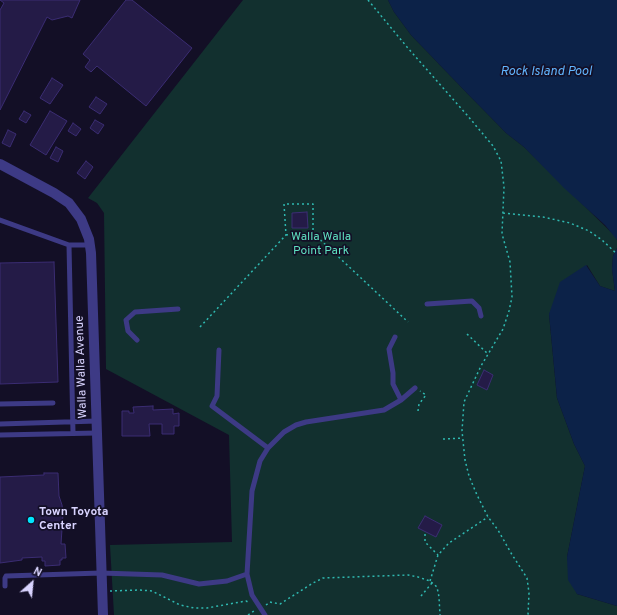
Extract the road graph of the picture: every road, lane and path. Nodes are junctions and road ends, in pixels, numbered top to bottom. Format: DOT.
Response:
graph roads {
  1 [pos="0,164"];
  2 [pos="503,213"];
  3 [pos="0,220"];
  4 [pos="313,232"];
  5 [pos="286,235"];
  6 [pos="69,245"];
  7 [pos="90,245"];
  8 [pos="617,254"];
  9 [pos="428,304"];
  10 [pos="178,309"];
  11 [pos="481,316"];
  12 [pos="408,322"];
  13 [pos="200,327"];
  14 [pos="467,334"];
  15 [pos="396,337"];
  16 [pos="137,340"];
  17 [pos="219,350"];
  18 [pos="488,354"];
  19 [pos="415,388"];
  20 [pos="401,400"];
  21 [pos="53,402"];
  22 [pos="0,404"];
  23 [pos="418,411"];
  24 [pos="73,422"];
  25 [pos="97,422"];
  26 [pos="0,424"];
  27 [pos="73,433"];
  28 [pos="97,433"];
  29 [pos="0,435"];
  30 [pos="463,438"];
  31 [pos="443,439"];
  32 [pos="268,448"];
  33 [pos="488,518"];
  34 [pos="425,534"];
  35 [pos="438,555"];
  36 [pos="101,573"];
  37 [pos="248,574"];
  38 [pos="430,581"];
  39 [pos="432,583"];
  40 [pos="5,586"];
  41 [pos="102,591"];
  42 [pos="421,596"];
  43 [pos="261,608"];
  44 [pos="256,611"];
  45 [pos="103,615"];
  46 [pos="248,615"];
  47 [pos="265,615"];
  48 [pos="440,615"];
  1 -- 7 [label="street, Walla Walla Avenue"];
  2 -- 8 [label="path"];
  3 -- 6 [label="lane"];
  4 -- 5 [label="path"];
  4 -- 5 [label="path"];
  4 -- 12 [label="path"];
  5 -- 13 [label="path"];
  6 -- 7 [label="lane"];
  6 -- 24 [label="lane"];
  7 -- 25 [label="street, Walla Walla Avenue"];
  9 -- 11 [label="lane"];
  10 -- 16 [label="lane"];
  14 -- 18 [label="path"];
  15 -- 20 [label="lane"];
  17 -- 32 [label="lane"];
  19 -- 20 [label="lane"];
  19 -- 23 [label="path"];
  20 -- 32 [label="lane"];
  21 -- 22 [label="lane"];
  24 -- 25 [label="lane"];
  24 -- 26 [label="lane"];
  24 -- 27 [label="lane"];
  25 -- 28 [label="street, Walla Walla Avenue"];
  27 -- 28 [label="lane"];
  27 -- 29 [label="lane"];
  28 -- 36 [label="street, Walla Walla Avenue"];
  30 -- 31 [label="path"];
  32 -- 37 [label="lane"];
  33 -- 35 [label="path"];
  34 -- 35 [label="path"];
  35 -- 38 [label="path"];
  36 -- 37 [label="lane"];
  36 -- 40 [label="lane"];
  36 -- 41 [label="street, Walla Walla Avenue"];
  37 -- 43 [label="lane"];
  38 -- 39 [label="path"];
  38 -- 43 [label="path"];
  39 -- 42 [label="path"];
  39 -- 48 [label="path"];
  41 -- 44 [label="path"];
  41 -- 45 [label="street, Walla Walla Avenue"];
  43 -- 44 [label="path"];
  43 -- 47 [label="lane"];
  44 -- 46 [label="path"];
}
